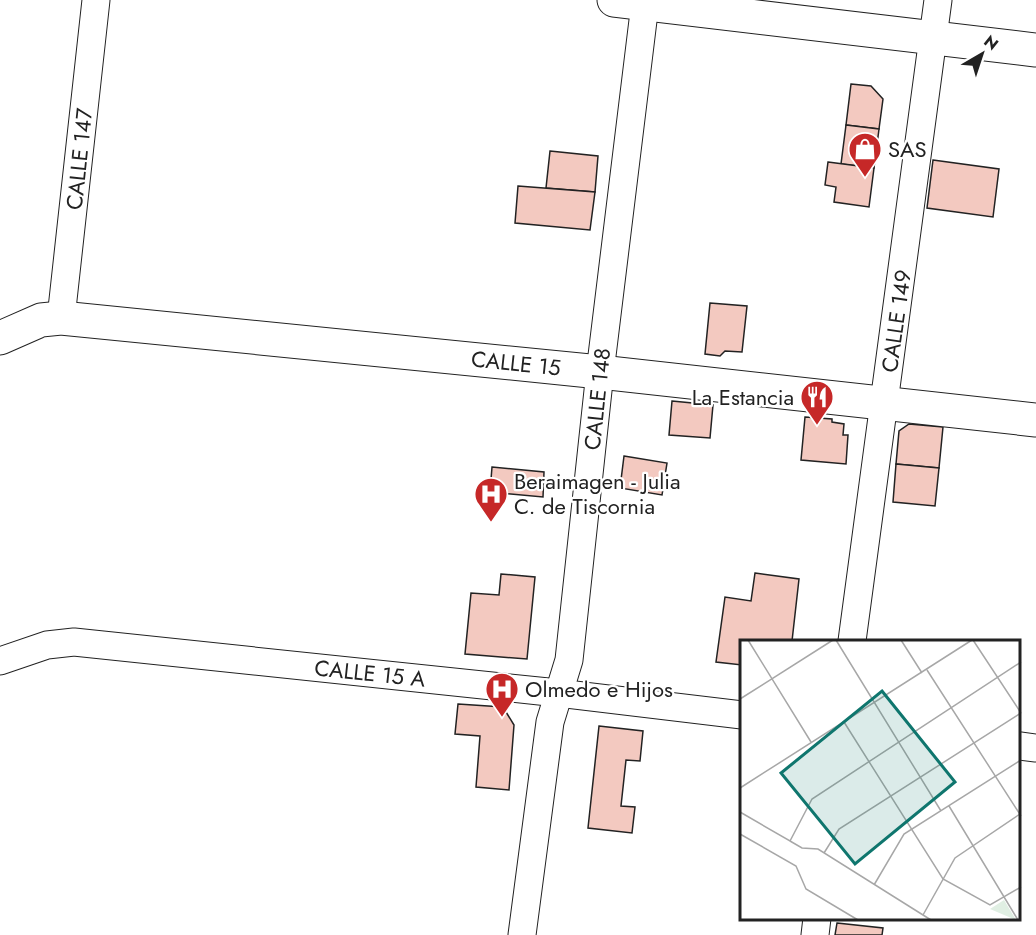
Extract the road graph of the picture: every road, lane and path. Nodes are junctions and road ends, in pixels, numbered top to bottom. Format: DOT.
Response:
graph roads {
  1 [pos="96,0"];
  2 [pos="614,0"];
  3 [pos="938,0"];
  4 [pos="645,4"];
  5 [pos="933,39"];
  6 [pos="1036,50"];
  7 [pos="61,318"];
  8 [pos="0,338"];
  9 [pos="600,372"];
  10 [pos="885,404"];
  11 [pos="1036,420"];
  12 [pos="852,640"];
  13 [pos="0,661"];
  14 [pos="558,693"];
  15 [pos="740,715"];
  16 [pos="1021,746"];
  17 [pos="1036,748"];
  18 [pos="817,920"];
  19 [pos="522,935"];
  20 [pos="815,935"];
  1 -- 7 [label="street, CALLE 147"];
  2 -- 4 [label="main road"];
  3 -- 5 [label="street, CALLE 149"];
  4 -- 5 [label="main road"];
  4 -- 9 [label="street, CALLE 148"];
  5 -- 6 [label="main road"];
  5 -- 10 [label="street, CALLE 149"];
  7 -- 8 [label="main road, CALLE 15"];
  7 -- 9 [label="main road, CALLE 15"];
  9 -- 10 [label="main road, CALLE 15"];
  9 -- 14 [label="street, CALLE 148"];
  10 -- 11 [label="main road, CALLE 15"];
  10 -- 12 [label="street, CALLE 149"];
  13 -- 14 [label="street, CALLE 15 A"];
  14 -- 15 [label="street, CALLE 15 A"];
  14 -- 19 [label="street, CALLE 148"];
  16 -- 17 [label="street"];
  18 -- 20 [label="street"];
}
